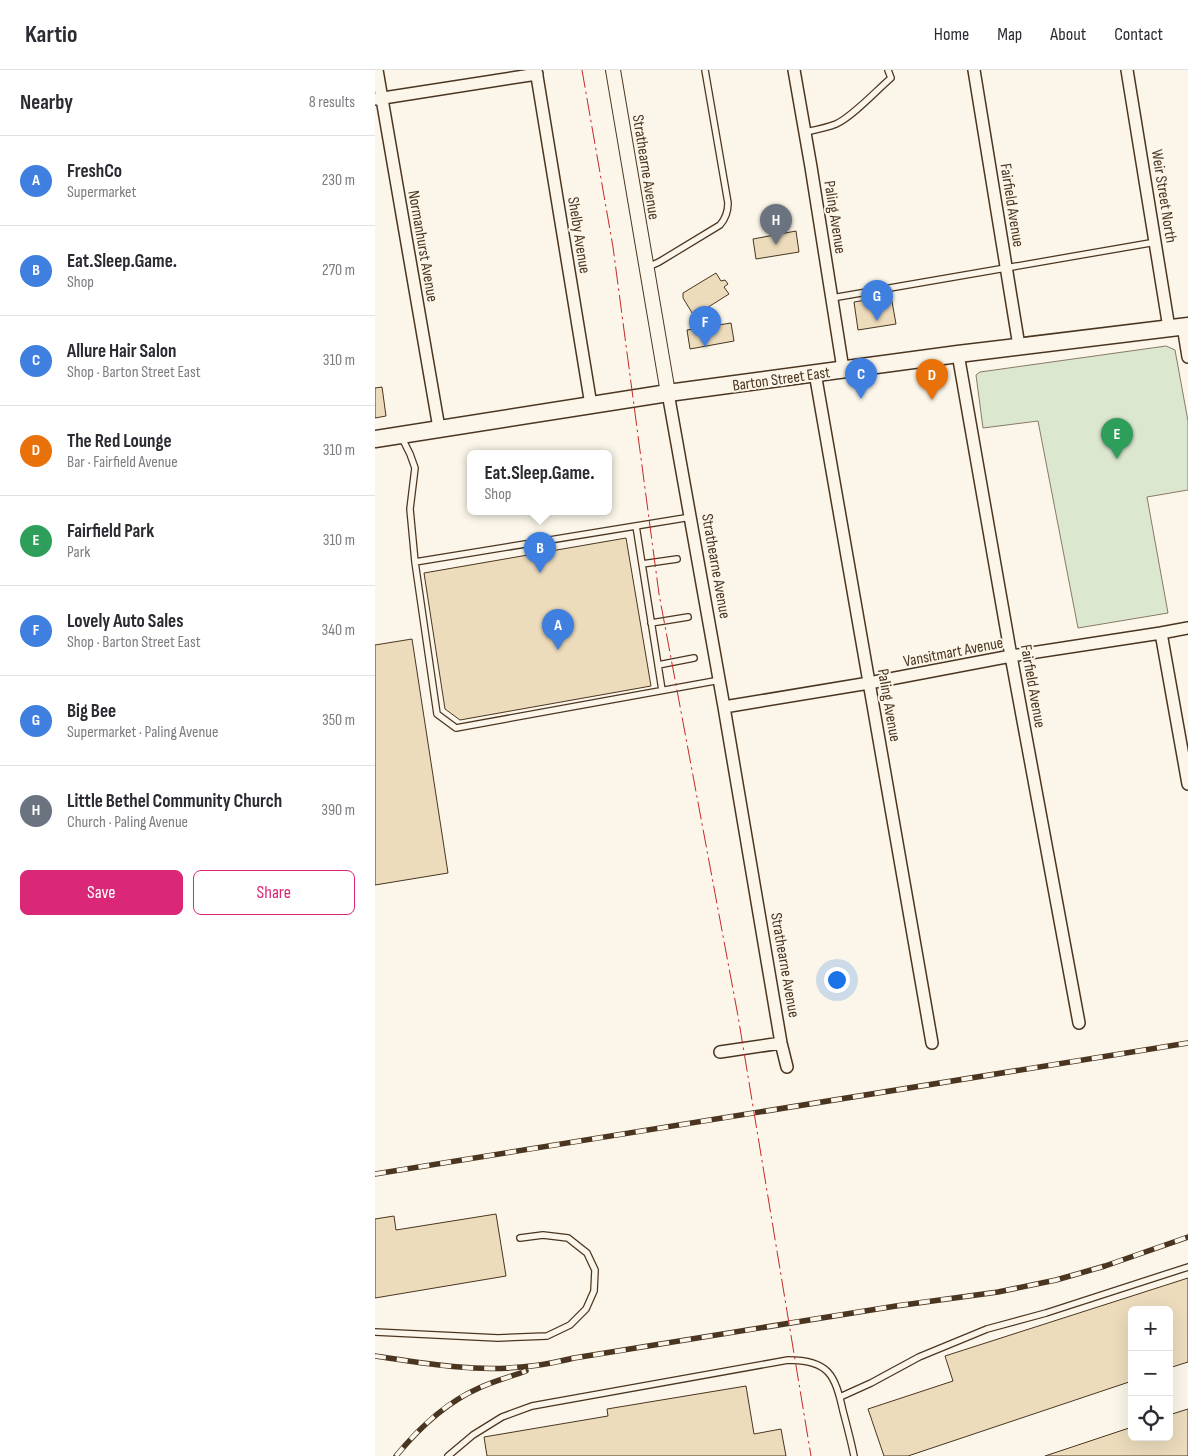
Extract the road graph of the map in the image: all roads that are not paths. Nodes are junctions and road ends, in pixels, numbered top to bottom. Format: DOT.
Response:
graph roads {
  1 [pos="377,70"];
  2 [pos="613,70"];
  3 [pos="705,70"];
  4 [pos="793,70"];
  5 [pos="888,70"];
  6 [pos="974,70"];
  7 [pos="1127,70"];
  8 [pos="536,72"];
  9 [pos="379,99"];
  10 [pos="805,132"];
  11 [pos="1156,242"];
  12 [pos="646,267"];
  13 [pos="1006,268"];
  14 [pos="832,298"];
  15 [pos="1180,326"];
  16 [pos="1019,346"];
  17 [pos="957,354"];
  18 [pos="1188,357"];
  19 [pos="843,369"];
  20 [pos="815,373"];
  21 [pos="668,393"];
  22 [pos="591,405"];
  23 [pos="439,428"];
  24 [pos="400,434"];
  25 [pos="375,439"];
  26 [pos="691,517"];
  27 [pos="636,526"];
  28 [pos="677,559"];
  29 [pos="415,562"];
  30 [pos="642,564"];
  31 [pos="688,617"];
  32 [pos="651,623"];
  33 [pos="1188,628"];
  34 [pos="1161,633"];
  35 [pos="1011,656"];
  36 [pos="694,658"];
  37 [pos="658,665"];
  38 [pos="719,680"];
  39 [pos="869,684"];
  40 [pos="662,690"];
  41 [pos="724,707"];
  42 [pos="1188,784"];
  43 [pos="1079,1023"];
  44 [pos="781,1043"];
  45 [pos="932,1043"];
  46 [pos="720,1052"];
  47 [pos="787,1067"];
  48 [pos="520,1238"];
  49 [pos="1188,1267"];
  50 [pos="375,1332"];
  51 [pos="840,1397"];
  52 [pos="449,1456"];
  53 [pos="854,1456"];
  1 -- 9 [label="street, Normanhurst Avenue"];
  2 -- 12 [label="street, Strathearne Avenue"];
  3 -- 12 [label="lane"];
  4 -- 10 [label="street, Paling Avenue"];
  5 -- 10 [label="lane"];
  6 -- 13 [label="street, Fairfield Avenue"];
  7 -- 11 [label="street, Weir Street North"];
  8 -- 9 [label="street"];
  8 -- 22 [label="street, Shelby Avenue"];
  9 -- 23 [label="street, Normanhurst Avenue"];
  10 -- 14 [label="street, Paling Avenue"];
  11 -- 13 [label="lane"];
  11 -- 15 [label="street, Weir Street North"];
  12 -- 21 [label="street, Strathearne Avenue"];
  13 -- 14 [label="lane"];
  13 -- 16 [label="street, Fairfield Avenue"];
  14 -- 19 [label="street, Paling Avenue"];
  15 -- 16 [label="main road, Barton Street East"];
  15 -- 18 [label="street, Weir Street North"];
  16 -- 17 [label="main road, Barton Street East"];
  17 -- 19 [label="main road, Barton Street East"];
  17 -- 35 [label="street, Fairfield Avenue"];
  19 -- 20 [label="main road, Barton Street East"];
  20 -- 21 [label="main road, Barton Street East"];
  20 -- 39 [label="street, Paling Avenue"];
  21 -- 22 [label="main road, Barton Street East"];
  21 -- 26 [label="street, Strathearne Avenue"];
  22 -- 23 [label="main road, Barton Street East"];
  23 -- 24 [label="main road, Barton Street East"];
  24 -- 25 [label="main road, Barton Street East"];
  24 -- 29 [label="lane"];
  26 -- 27 [label="lane"];
  26 -- 38 [label="street, Strathearne Avenue"];
  27 -- 29 [label="lane"];
  27 -- 30 [label="lane"];
  28 -- 30 [label="lane"];
  29 -- 40 [label="lane"];
  30 -- 32 [label="lane"];
  31 -- 32 [label="lane"];
  32 -- 37 [label="lane"];
  33 -- 34 [label="street, Vansitmart Avenue"];
  34 -- 35 [label="street, Vansitmart Avenue"];
  34 -- 42 [label="street"];
  35 -- 39 [label="street, Vansitmart Avenue"];
  35 -- 43 [label="street, Fairfield Avenue"];
  36 -- 37 [label="lane"];
  37 -- 40 [label="lane"];
  38 -- 40 [label="lane"];
  38 -- 41 [label="street, Strathearne Avenue"];
  39 -- 41 [label="street, Vansitmart Avenue"];
  39 -- 45 [label="street, Paling Avenue"];
  41 -- 44 [label="street, Strathearne Avenue"];
  44 -- 46 [label="street"];
  44 -- 47 [label="street, Strathearne Avenue"];
  48 -- 50 [label="lane"];
  49 -- 51 [label="lane"];
  51 -- 52 [label="lane"];
  51 -- 53 [label="lane"];
}
